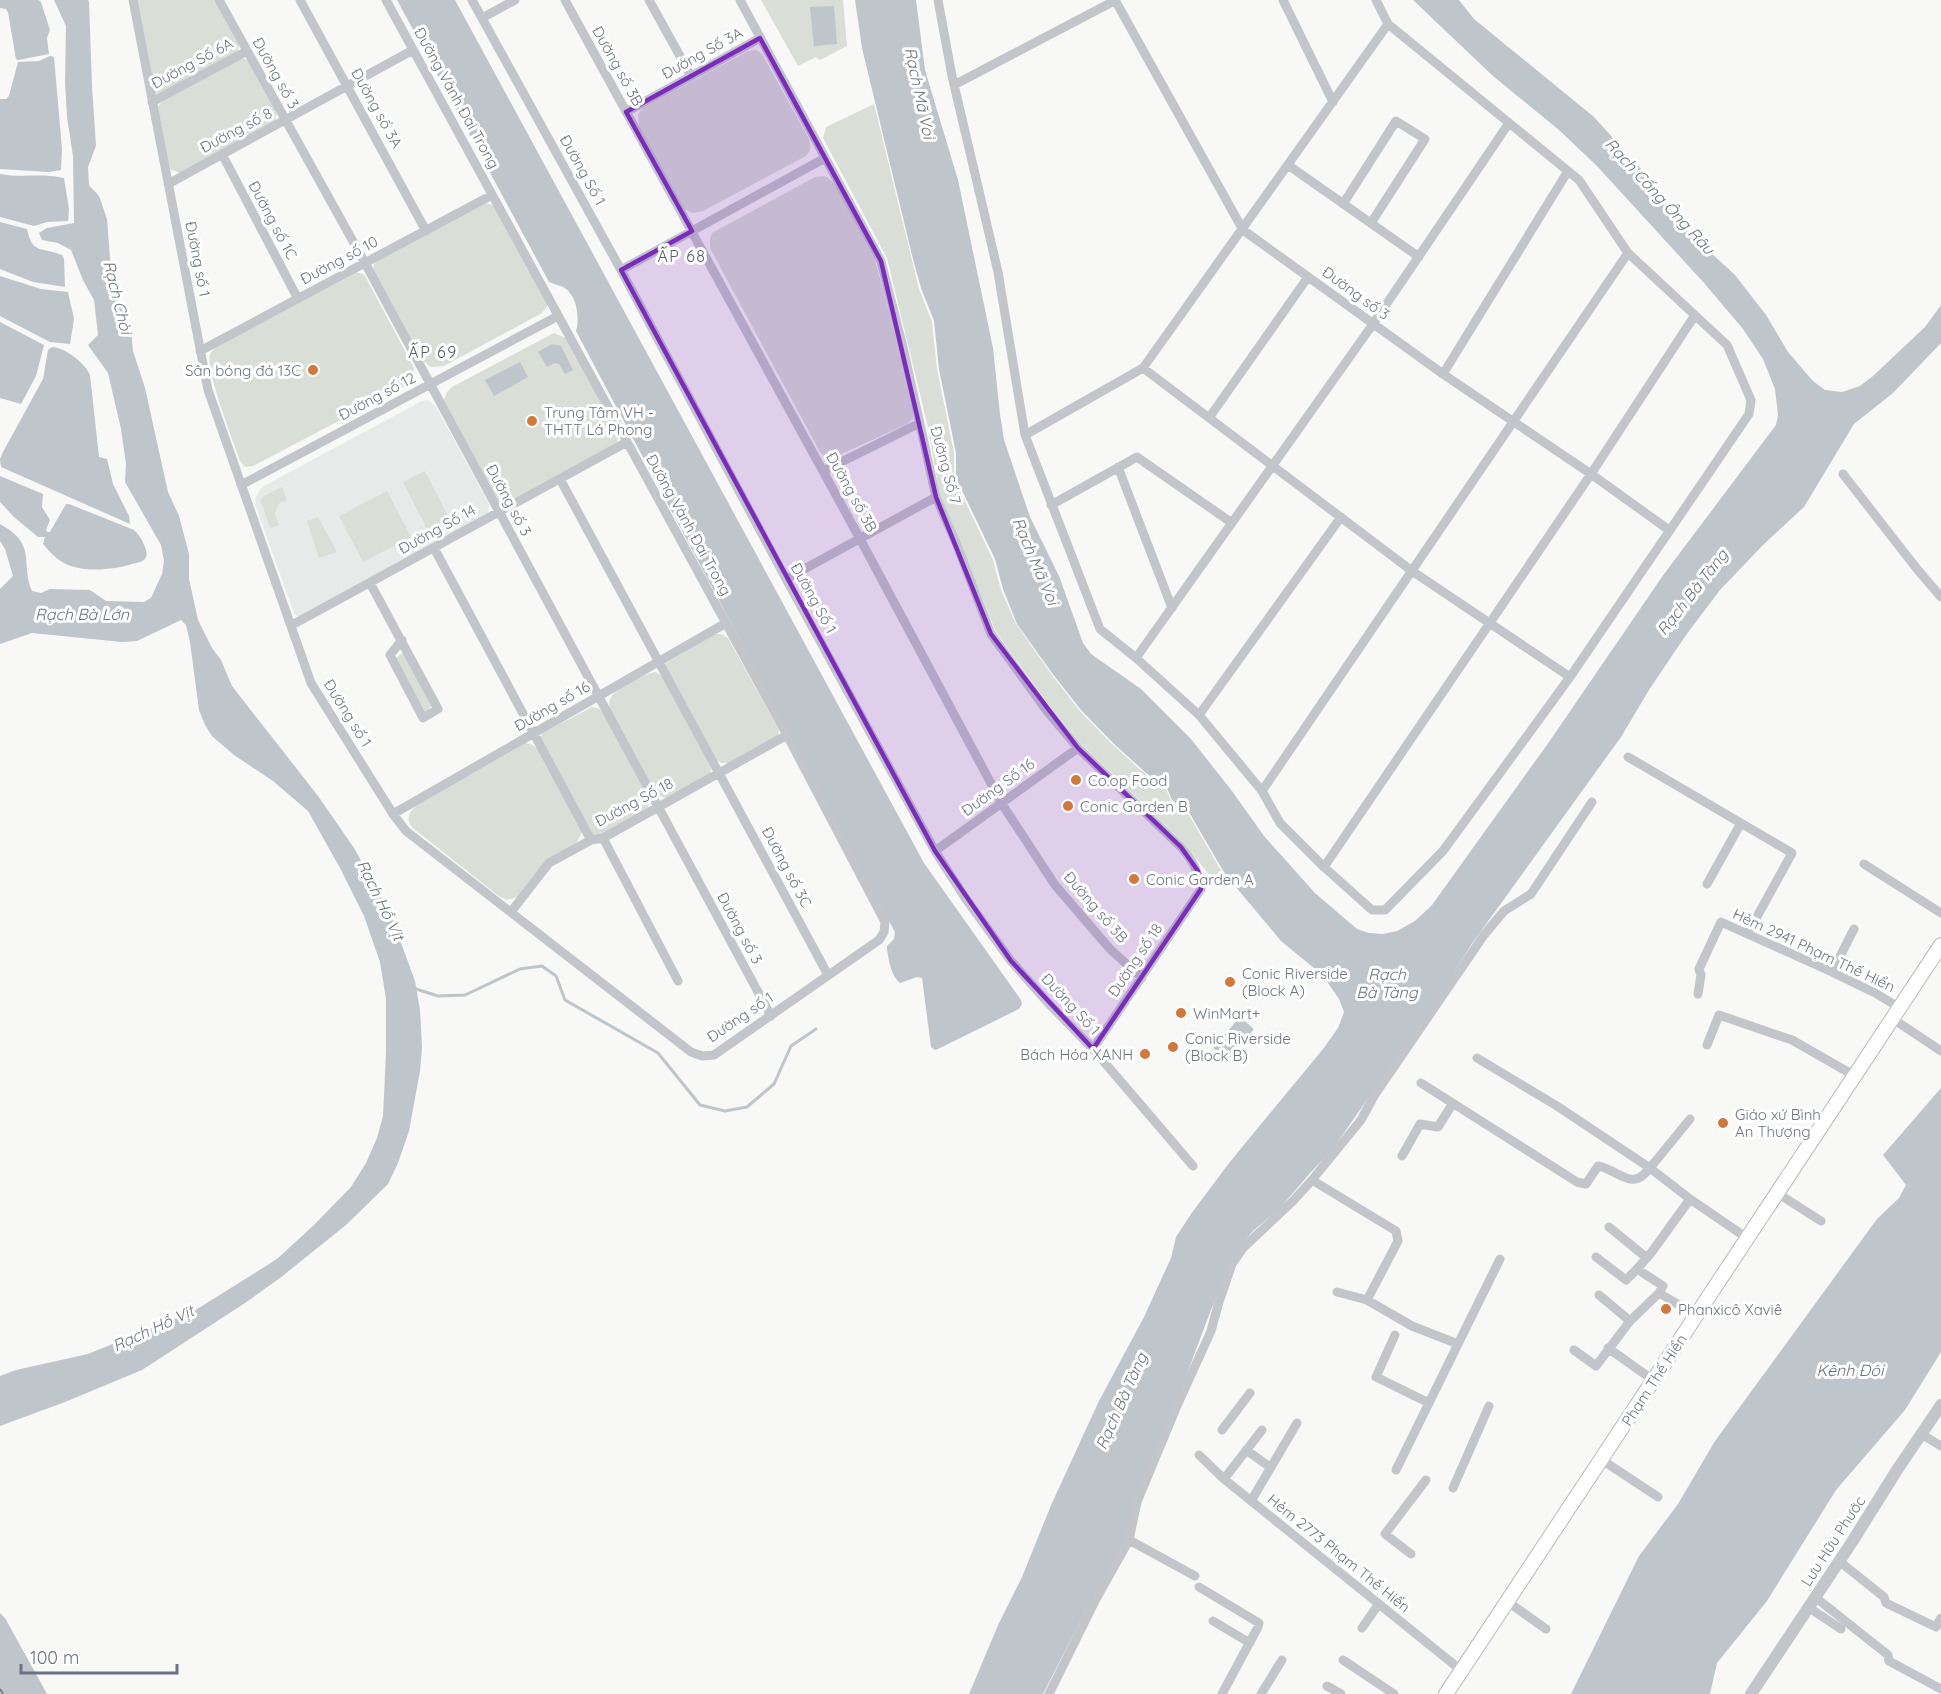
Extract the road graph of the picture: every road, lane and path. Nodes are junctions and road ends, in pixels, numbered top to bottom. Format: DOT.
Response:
graph roads {
  1 [pos="132,0"];
  2 [pos="219,0"];
  3 [pos="300,0"];
  4 [pos="386,0"];
  5 [pos="472,0"];
  6 [pos="515,0"];
  7 [pos="565,0"];
  8 [pos="649,0"];
  9 [pos="740,0"];
  10 [pos="938,0"];
  11 [pos="1116,0"];
  12 [pos="1283,0"];
  13 [pos="1376,0"];
  14 [pos="482,18"];
  15 [pos="1388,24"];
  16 [pos="760,38"];
  17 [pos="414,50"];
  18 [pos="247,51"];
  19 [pos="691,76"];
  20 [pos="954,85"];
  21 [pos="348,86"];
  22 [pos="152,102"];
  23 [pos="1333,102"];
  24 [pos="626,112"];
  25 [pos="285,120"];
  26 [pos="1509,123"];
  27 [pos="222,154"];
  28 [pos="825,158"];
  29 [pos="1288,165"];
  30 [pos="1568,171"];
  31 [pos="168,184"];
  32 [pos="492,195"];
  33 [pos="1343,204"];
  34 [pos="1371,223"];
  35 [pos="1243,230"];
  36 [pos="426,231"];
  37 [pos="692,231"];
  38 [pos="1628,253"];
  39 [pos="1419,256"];
  40 [pos="365,263"];
  41 [pos="621,270"];
  42 [pos="1308,277"];
  43 [pos="298,299"];
  44 [pos="1695,315"];
  45 [pos="558,316"];
  46 [pos="1373,324"];
  47 [pos="200,351"];
  48 [pos="1143,368"];
  49 [pos="1443,374"];
  50 [pos="430,385"];
  51 [pos="1209,418"];
  52 [pos="1513,422"];
  53 [pos="920,423"];
  54 [pos="1025,435"];
  55 [pos="627,442"];
  56 [pos="1273,465"];
  57 [pos="1118,467"];
  58 [pos="823,471"];
  59 [pos="1591,474"];
  60 [pos="1843,474"];
  61 [pos="560,479"];
  62 [pos="241,485"];
  63 [pos="936,497"];
  64 [pos="1051,505"];
  65 [pos="498,513"];
  66 [pos="1341,517"];
  67 [pos="1232,523"];
  68 [pos="1669,530"];
  69 [pos="859,537"];
  70 [pos="434,548"];
  71 [pos="1412,571"];
  72 [pos="786,579"];
  73 [pos="370,582"];
  74 [pos="1941,597"];
  75 [pos="1172,608"];
  76 [pos="726,623"];
  77 [pos="1490,623"];
  78 [pos="292,625"];
  79 [pos="402,640"];
  80 [pos="1136,658"];
  81 [pos="659,662"];
  82 [pos="1570,676"];
  83 [pos="598,697"];
  84 [pos="1198,715"];
  85 [pos="533,734"];
  86 [pos="787,735"];
  87 [pos="1078,748"];
  88 [pos="1628,756"];
  89 [pos="719,773"];
  90 [pos="1262,791"];
  91 [pos="1592,802"];
  92 [pos="1002,804"];
  93 [pos="658,807"];
  94 [pos="393,814"];
  95 [pos="1741,822"];
  96 [pos="603,838"];
  97 [pos="591,840"];
  98 [pos="935,850"];
  99 [pos="1864,864"];
  100 [pos="1324,867"];
  101 [pos="1707,884"];
  102 [pos="1201,889"];
  103 [pos="511,912"];
  104 [pos="1941,913"];
  105 [pos="1854,929"];
  106 [pos="1748,933"];
  107 [pos="879,940"];
  108 [pos="1941,945"];
  109 [pos="1832,972"];
  110 [pos="828,975"];
  111 [pos="1142,978"];
  112 [pos="678,981"];
  113 [pos="1698,994"];
  114 [pos="1896,1013"];
  115 [pos="771,1016"];
  116 [pos="1707,1045"];
  117 [pos="1093,1049"];
  118 [pos="1941,1051"];
  119 [pos="1477,1058"];
  120 [pos="1855,1077"];
  121 [pos="1421,1083"];
  122 [pos="1453,1103"];
  123 [pos="1690,1119"];
  124 [pos="1402,1156"];
  125 [pos="1193,1166"];
  126 [pos="1650,1168"];
  127 [pos="1312,1180"];
  128 [pos="1777,1193"];
  129 [pos="1690,1199"];
  130 [pos="1821,1221"];
  131 [pos="1608,1227"];
  132 [pos="1747,1238"];
  133 [pos="1596,1257"];
  134 [pos="1647,1258"];
  135 [pos="1500,1259"];
  136 [pos="1637,1269"];
  137 [pos="1337,1292"];
  138 [pos="1659,1293"];
  139 [pos="1599,1295"];
  140 [pos="1367,1300"];
  141 [pos="1696,1315"];
  142 [pos="1630,1321"];
  143 [pos="1395,1335"];
  144 [pos="1458,1344"];
  145 [pos="1608,1348"];
  146 [pos="1574,1350"];
  147 [pos="1653,1380"];
  148 [pos="1250,1393"];
  149 [pos="1429,1403"];
  150 [pos="1941,1405"];
  151 [pos="1489,1406"];
  152 [pos="1298,1423"];
  153 [pos="1222,1430"];
  154 [pos="1262,1430"];
  155 [pos="1921,1434"];
  156 [pos="1941,1446"];
  157 [pos="1246,1450"];
  158 [pos="1199,1455"];
  159 [pos="1602,1460"];
  160 [pos="1270,1467"];
  161 [pos="1396,1470"];
  162 [pos="1224,1479"];
  163 [pos="1426,1480"];
  164 [pos="1453,1488"];
  165 [pos="1658,1497"];
  166 [pos="1251,1501"];
  167 [pos="1129,1540"];
  168 [pos="1411,1554"];
  169 [pos="1839,1562"];
  170 [pos="1195,1576"];
  171 [pos="1199,1587"];
  172 [pos="1508,1602"];
  173 [pos="1812,1602"];
  174 [pos="1378,1605"];
  175 [pos="1941,1618"];
  176 [pos="1214,1621"];
  177 [pos="1362,1628"];
  178 [pos="1546,1629"];
  179 [pos="1840,1629"];
  180 [pos="1250,1642"];
  181 [pos="1282,1660"];
  182 [pos="1343,1660"];
  183 [pos="1462,1671"];
  184 [pos="1327,1686"];
  185 [pos="1941,1689"];
  186 [pos="1223,1693"];
  187 [pos="1049,1694"];
  188 [pos="1261,1694"];
  189 [pos="1341,1694"];
  190 [pos="1394,1694"];
  191 [pos="1446,1694"];
  192 [pos="1751,1694"];
  1 -- 22 [label="street, Đường số 1"];
  2 -- 18 [label="street, Đường số 3"];
  3 -- 21 [label="street, Đường số 3A"];
  4 -- 17 [label="street, Đường Vành Đai Trong"];
  5 -- 14 [label="street, Đường Số 1"];
  6 -- 14 [label="street"];
  7 -- 24 [label="street, Đường số 3B"];
  8 -- 19 [label="street"];
  9 -- 16 [label="street, Đường Số 7"];
  10 -- 20 [label="street"];
  11 -- 20 [label="street"];
  11 -- 35 [label="street, Đường số 3"];
  12 -- 23 [label="street"];
  13 -- 15 [label="street"];
  14 -- 41 [label="street, Đường Số 1"];
  15 -- 23 [label="street"];
  15 -- 26 [label="street"];
  16 -- 19 [label="street, Đường Số 3A"];
  16 -- 28 [label="street, Đường Số 7"];
  17 -- 21 [label="street, Đường số 8"];
  17 -- 32 [label="street, Đường Vành Đai Trong"];
  18 -- 22 [label="street, Đường Số 6A"];
  18 -- 25 [label="street, Đường số 3"];
  19 -- 24 [label="street, Đường Số 3A"];
  20 -- 54 [label="street"];
  21 -- 25 [label="street, Đường số 8"];
  21 -- 36 [label="street, Đường số 3A"];
  22 -- 31 [label="street, Đường số 1"];
  23 -- 29 [label="street"];
  24 -- 37 [label="street, Đường số 3B"];
  25 -- 27 [label="street, Đường số 8"];
  25 -- 40 [label="street, Đường số 3"];
  26 -- 30 [label="street"];
  26 -- 39 [label="street"];
  27 -- 31 [label="street, Đường số 8"];
  27 -- 43 [label="street, Đường số 1C"];
  28 -- 37 [label="street"];
  28 -- 53 [label="street, Đường Số 7"];
  29 -- 33 [label="street"];
  29 -- 35 [label="street"];
  30 -- 38 [label="street"];
  30 -- 49 [label="street"];
  31 -- 47 [label="street, Đường số 1"];
  32 -- 36 [label="street, Đường số 10"];
  32 -- 45 [label="street, Đường Vành Đai Trong"];
  33 -- 34 [label="street"];
  33 -- 34 [label="street"];
  34 -- 39 [label="street"];
  35 -- 42 [label="street, Đường số 3"];
  35 -- 48 [label="street"];
  36 -- 40 [label="street, Đường số 10"];
  37 -- 41 [label="street"];
  37 -- 58 [label="street, Đường số 3B"];
  38 -- 44 [label="street"];
  38 -- 52 [label="street"];
  39 -- 46 [label="street"];
  40 -- 43 [label="street, Đường số 10"];
  40 -- 50 [label="street, Đường số 3"];
  41 -- 72 [label="street, Đường Số 1"];
  42 -- 46 [label="street, Đường số 3"];
  42 -- 51 [label="street"];
  43 -- 47 [label="street, Đường số 10"];
  44 -- 59 [label="street"];
  44 -- 68 [label="street"];
  45 -- 50 [label="street, Đường số 12"];
  45 -- 55 [label="street, Đường Vành Đai Trong"];
  46 -- 49 [label="street, Đường số 3"];
  46 -- 56 [label="street"];
  47 -- 62 [label="street, Đường số 1"];
  48 -- 51 [label="street"];
  48 -- 54 [label="street"];
  49 -- 52 [label="street, Đường số 3"];
  50 -- 62 [label="street, Đường số 12"];
  50 -- 65 [label="street, Đường số 3"];
  51 -- 56 [label="street"];
  52 -- 59 [label="street, Đường số 3"];
  52 -- 71 [label="street"];
  53 -- 58 [label="street"];
  53 -- 63 [label="street, Đường Số 7"];
  54 -- 64 [label="street"];
  55 -- 61 [label="street, Đường Số 14"];
  55 -- 76 [label="street, Đường Vành Đai Trong"];
  56 -- 66 [label="street"];
  56 -- 67 [label="street"];
  57 -- 64 [label="street"];
  57 -- 67 [label="street"];
  57 -- 75 [label="street"];
  58 -- 69 [label="street, Đường số 3B"];
  59 -- 68 [label="street, Đường số 3"];
  59 -- 77 [label="street"];
  60 -- 74 [label="street"];
  61 -- 65 [label="street, Đường Số 14"];
  61 -- 81 [label="street"];
  62 -- 78 [label="street, Đường số 1"];
  63 -- 69 [label="street"];
  63 -- 87 [label="street, Đường Số 7"];
  64 -- 80 [label="street"];
  65 -- 70 [label="street, Đường Số 14"];
  65 -- 83 [label="street, Đường số 3"];
  66 -- 71 [label="street"];
  66 -- 84 [label="street"];
  67 -- 75 [label="street"];
  68 -- 82 [label="street"];
  69 -- 72 [label="street"];
  69 -- 92 [label="street, Đường số 3B"];
  70 -- 73 [label="street, Đường Số 14"];
  70 -- 85 [label="street"];
  71 -- 77 [label="street"];
  71 -- 90 [label="street"];
  72 -- 98 [label="street, Đường Số 1"];
  73 -- 78 [label="street, Đường Số 14"];
  73 -- 79 [label="street"];
  75 -- 80 [label="street"];
  76 -- 81 [label="street, Đường số 16"];
  76 -- 86 [label="street, Đường Vành Đai Trong"];
  77 -- 82 [label="street"];
  77 -- 100 [label="street"];
  78 -- 94 [label="street, Đường số 1"];
  79 -- 79 [label="street"];
  80 -- 84 [label="street"];
  81 -- 83 [label="street, Đường số 16"];
  81 -- 89 [label="street"];
  82 -- 100 [label="street"];
  83 -- 85 [label="street, Đường số 16"];
  83 -- 93 [label="street, Đường số 3"];
  84 -- 90 [label="street"];
  85 -- 94 [label="street, Đường số 16"];
  85 -- 97 [label="street"];
  86 -- 89 [label="street, Đường Số 18"];
  86 -- 107 [label="street, Đường Vành Đai Trong"];
  87 -- 92 [label="street, Đường Số 16"];
  87 -- 102 [label="street, Đường Số 7"];
  88 -- 95 [label="street"];
  89 -- 93 [label="street, Đường Số 18"];
  89 -- 110 [label="street, Đường số 3C"];
  90 -- 100 [label="street"];
  91 -- 127 [label="street"];
  92 -- 98 [label="street, Đường Số 16"];
  92 -- 111 [label="street, Đường số 3B"];
  93 -- 96 [label="street, Đường Số 18"];
  93 -- 115 [label="street, Đường số 3"];
  94 -- 103 [label="street, Đường số 1"];
  95 -- 101 [label="street"];
  95 -- 106 [label="street"];
  96 -- 97 [label="street, Đường Số 18"];
  96 -- 112 [label="street"];
  97 -- 103 [label="street, Đường Số 18"];
  98 -- 117 [label="street, Đường Số 1"];
  99 -- 104 [label="street"];
  102 -- 111 [label="street, Đường số 18"];
  103 -- 115 [label="street, Đường số 1"];
  105 -- 109 [label="street"];
  106 -- 109 [label="street, Hẻm 2941 Phạm Thế Hiển"];
  106 -- 113 [label="street, Hẻm 2941 Phạm Thế Hiển"];
  107 -- 110 [label="street, Đường số 1"];
  108 -- 114 [label="main road, Phạm Thế Hiển"];
  109 -- 114 [label="street, Hẻm 2941 Phạm Thế Hiển"];
  110 -- 115 [label="street, Đường số 1"];
  111 -- 117 [label="street, Đường số 18"];
  114 -- 118 [label="street, Hẻm 2941 Phạm Thế Hiển"];
  114 -- 120 [label="main road, Phạm Thế Hiển"];
  116 -- 120 [label="street"];
  117 -- 125 [label="street, Đường Số 1"];
  119 -- 126 [label="street"];
  120 -- 128 [label="main road, Phạm Thế Hiển"];
  121 -- 122 [label="street"];
  122 -- 124 [label="street"];
  122 -- 126 [label="street"];
  123 -- 126 [label="street"];
  126 -- 129 [label="street"];
  127 -- 140 [label="street"];
  127 -- 167 [label="street"];
  128 -- 130 [label="street"];
  128 -- 132 [label="main road, Phạm Thế Hiển"];
  129 -- 132 [label="street"];
  129 -- 134 [label="street"];
  131 -- 134 [label="street"];
  132 -- 141 [label="main road, Phạm Thế Hiển"];
  133 -- 136 [label="street"];
  134 -- 136 [label="street"];
  135 -- 144 [label="street"];
  136 -- 138 [label="street"];
  137 -- 140 [label="street"];
  138 -- 141 [label="street"];
  138 -- 142 [label="street"];
  139 -- 142 [label="street"];
  140 -- 144 [label="street"];
  141 -- 147 [label="main road, Phạm Thế Hiển"];
  142 -- 145 [label="street"];
  143 -- 149 [label="street"];
  144 -- 149 [label="street"];
  145 -- 146 [label="street"];
  145 -- 147 [label="street"];
  147 -- 159 [label="main road, Phạm Thế Hiển"];
  148 -- 153 [label="street"];
  149 -- 161 [label="street"];
  150 -- 155 [label="street, Lưu Hữu Phước"];
  151 -- 164 [label="street"];
  152 -- 160 [label="street"];
  154 -- 157 [label="street"];
  155 -- 156 [label="street"];
  155 -- 169 [label="street, Lưu Hữu Phước"];
  157 -- 160 [label="street"];
  157 -- 162 [label="street"];
  158 -- 162 [label="street, Hẻm 2773 Phạm Thế Hiển"];
  159 -- 165 [label="street"];
  159 -- 172 [label="main road, Phạm Thế Hiển"];
  160 -- 166 [label="street"];
  162 -- 166 [label="street, Hẻm 2773 Phạm Thế Hiển"];
  163 -- 168 [label="street"];
  166 -- 174 [label="street, Hẻm 2773 Phạm Thế Hiển"];
  167 -- 170 [label="street"];
  167 -- 187 [label="street"];
  169 -- 173 [label="street, Lưu Hữu Phước"];
  169 -- 175 [label="street"];
  171 -- 180 [label="street"];
  172 -- 178 [label="street"];
  172 -- 183 [label="main road, Phạm Thế Hiển"];
  173 -- 179 [label="street"];
  173 -- 185 [label="street"];
  173 -- 192 [label="street, Lưu Hữu Phước"];
  174 -- 177 [label="street"];
  174 -- 183 [label="street, Hẻm 2773 Phạm Thế Hiển"];
  176 -- 180 [label="street"];
  180 -- 186 [label="street"];
  181 -- 188 [label="street"];
  182 -- 190 [label="street"];
  183 -- 191 [label="main road, Phạm Thế Hiển"];
  184 -- 189 [label="street"];
}
